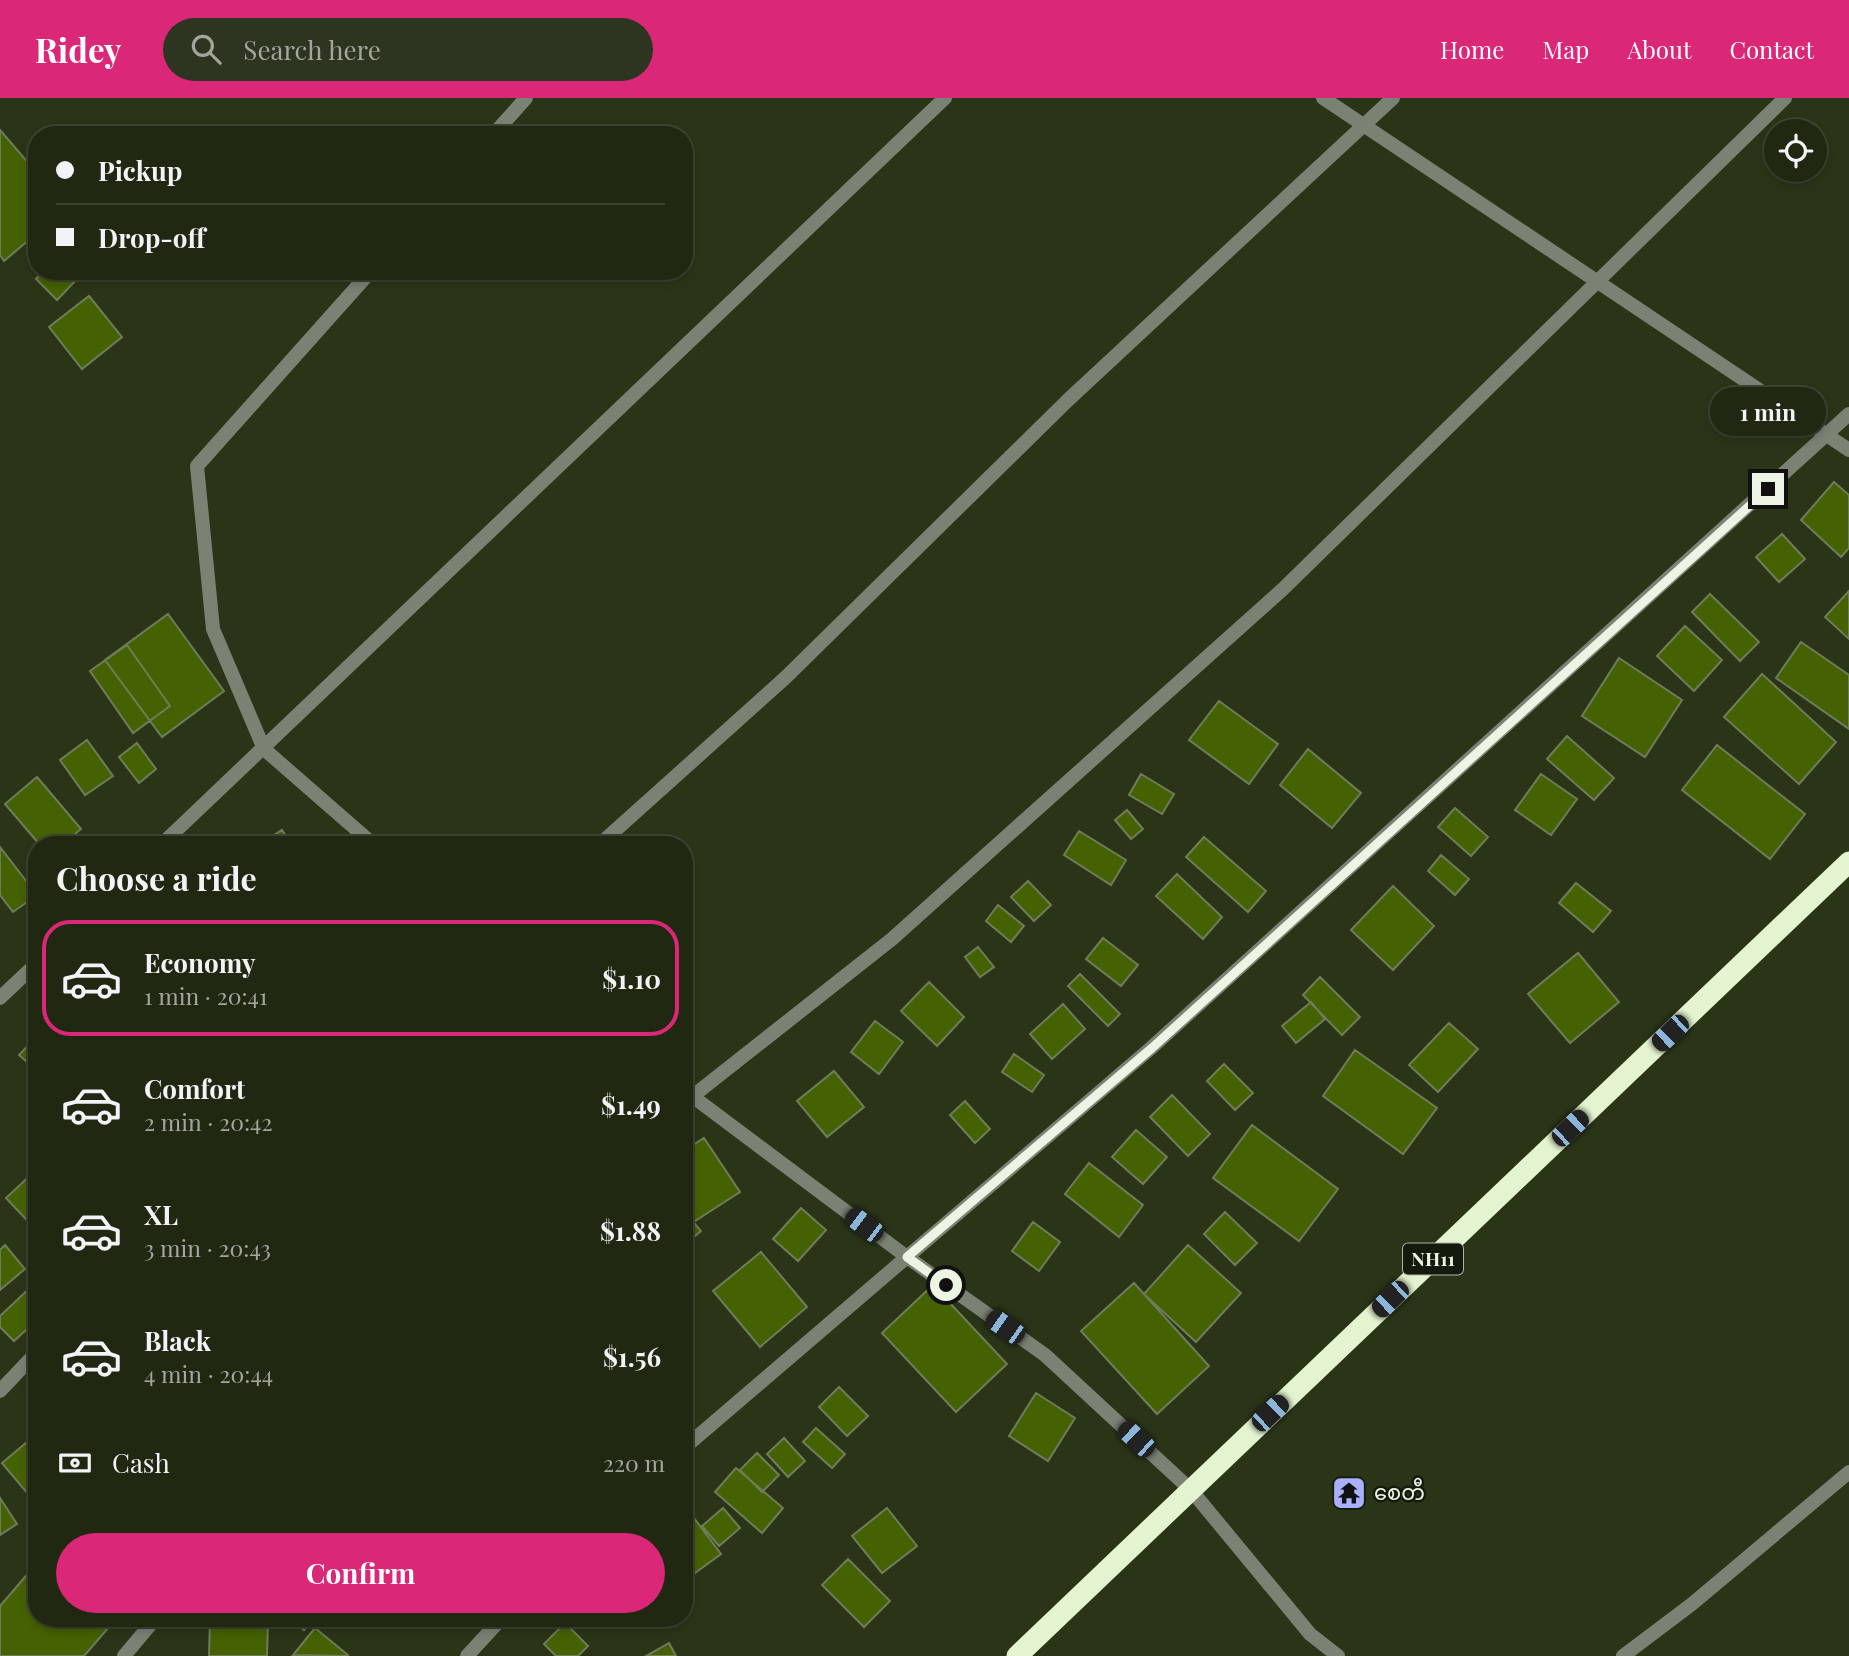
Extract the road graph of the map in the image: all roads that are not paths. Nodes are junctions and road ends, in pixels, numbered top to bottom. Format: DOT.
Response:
graph roads {
  1 [pos="526,98"];
  2 [pos="944,98"];
  3 [pos="1323,98"];
  4 [pos="1392,98"];
  5 [pos="1785,98"];
  6 [pos="1362,125"];
  7 [pos="501,126"];
  8 [pos="363,280"];
  9 [pos="1596,282"];
  10 [pos="1849,414"];
  11 [pos="1827,436"];
  12 [pos="1849,450"];
  13 [pos="264,749"];
  14 [pos="171,836"];
  15 [pos="364,836"];
  16 [pos="609,836"];
  17 [pos="1849,862"];
  18 [pos="28,972"];
  19 [pos="0,998"];
  20 [pos="693,1091"];
  21 [pos="693,1100"];
  22 [pos="907,1257"];
  23 [pos="28,1361"];
  24 [pos="0,1391"];
  25 [pos="693,1440"];
  26 [pos="1849,1472"];
  27 [pos="1191,1489"];
  28 [pos="148,1627"];
  29 [pos="493,1627"];
  30 [pos="124,1656"];
  31 [pos="467,1656"];
  32 [pos="1017,1656"];
  33 [pos="1338,1656"];
  34 [pos="1623,1656"];
  1 -- 7 [label="street"];
  2 -- 13 [label="street"];
  3 -- 6 [label="street"];
  4 -- 6 [label="street"];
  5 -- 9 [label="street"];
  6 -- 9 [label="street"];
  6 -- 16 [label="street"];
  8 -- 13 [label="street"];
  9 -- 11 [label="street"];
  9 -- 20 [label="street"];
  10 -- 11 [label="street"];
  11 -- 12 [label="street"];
  11 -- 22 [label="street"];
  13 -- 14 [label="street"];
  13 -- 15 [label="street"];
  17 -- 27 [label="highway, NH11"];
  18 -- 19 [label="street"];
  21 -- 22 [label="street"];
  22 -- 25 [label="street"];
  22 -- 27 [label="street"];
  23 -- 24 [label="street"];
  26 -- 34 [label="street"];
  27 -- 32 [label="highway, NH11"];
  27 -- 33 [label="street"];
  28 -- 30 [label="street"];
  29 -- 31 [label="street"];
}
